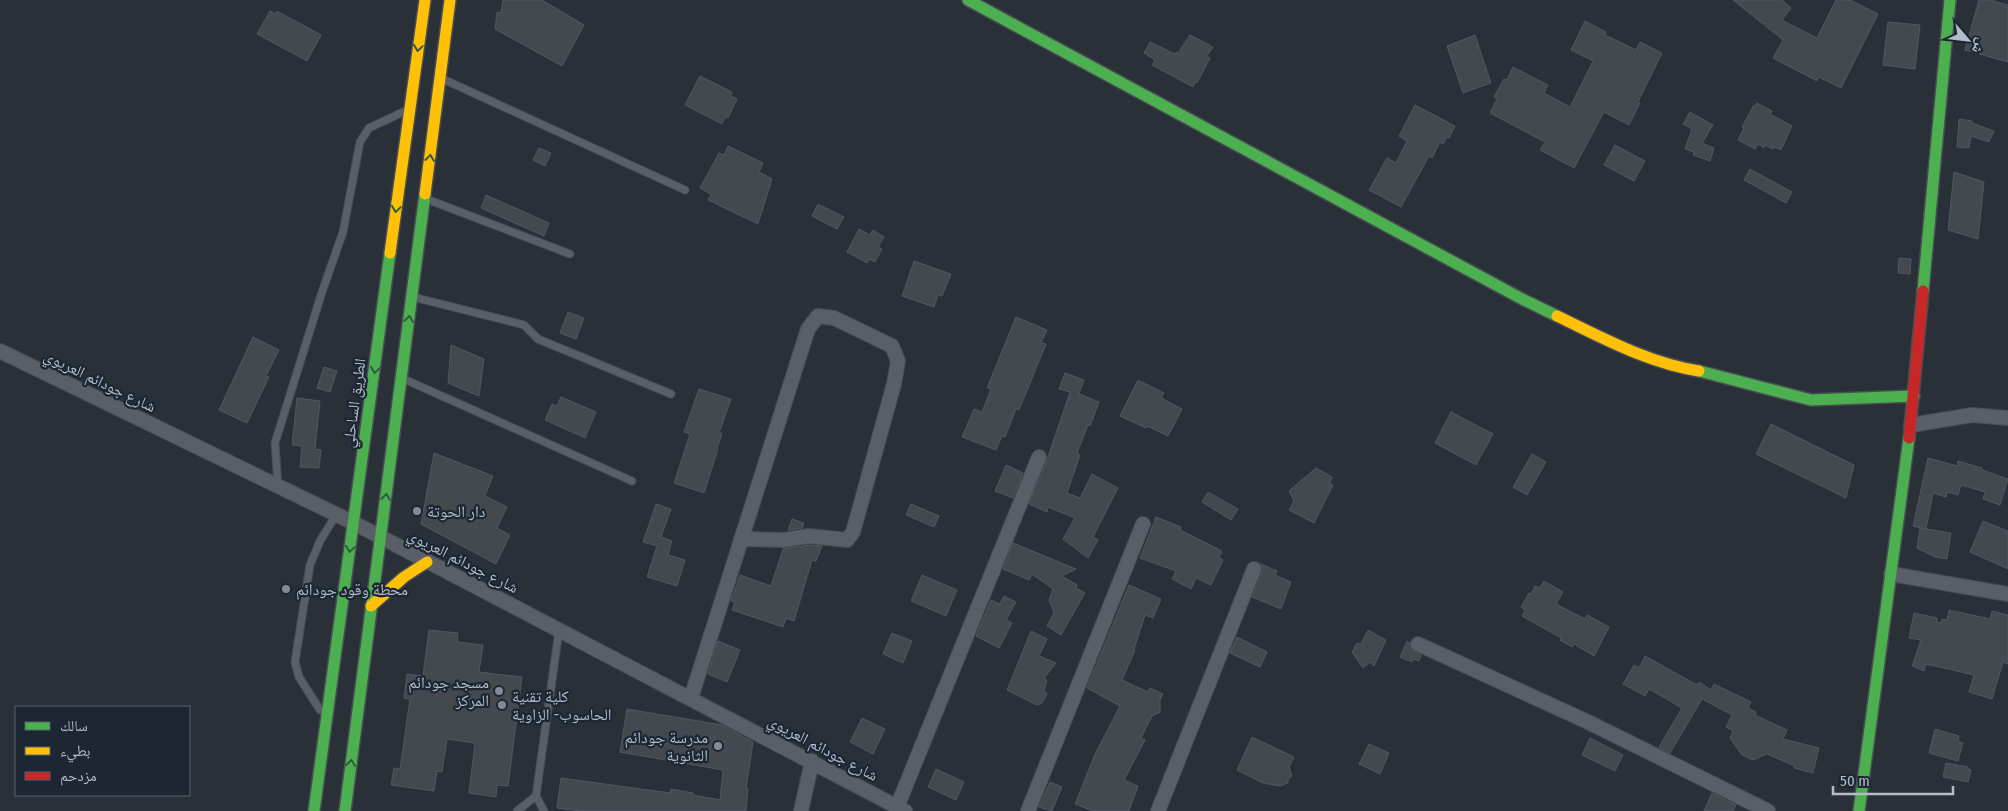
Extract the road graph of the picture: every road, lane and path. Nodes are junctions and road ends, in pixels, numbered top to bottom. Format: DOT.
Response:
graph roads {
  1 [pos="425,0"];
  2 [pos="450,0"];
  3 [pos="968,0"];
  4 [pos="1950,0"];
  5 [pos="440,77"];
  6 [pos="410,109"];
  7 [pos="686,190"];
  8 [pos="424,198"];
  9 [pos="570,254"];
  10 [pos="412,297"];
  11 [pos="0,351"];
  12 [pos="401,378"];
  13 [pos="671,394"];
  14 [pos="1914,396"];
  15 [pos="2008,418"];
  16 [pos="1911,425"];
  17 [pos="1039,457"];
  18 [pos="632,481"];
  19 [pos="278,486"];
  20 [pos="336,515"];
  21 [pos="354,523"];
  22 [pos="1143,524"];
  23 [pos="380,538"];
  24 [pos="741,539"];
  25 [pos="427,562"];
  26 [pos="1254,569"];
  27 [pos="1891,574"];
  28 [pos="2008,594"];
  29 [pos="371,606"];
  30 [pos="559,630"];
  31 [pos="1418,644"];
  32 [pos="690,698"];
  33 [pos="326,718"];
  34 [pos="812,761"];
  35 [pos="536,796"];
  36 [pos="901,809"];
  37 [pos="314,811"];
  38 [pos="345,811"];
  39 [pos="517,811"];
  40 [pos="544,811"];
  41 [pos="801,811"];
  42 [pos="1028,811"];
  43 [pos="1158,811"];
  44 [pos="1768,811"];
  45 [pos="1859,811"];
  1 -- 6 [label="main road, الطريق الساحلي, one-way"];
  2 -- 5 [label="main road"];
  3 -- 14 [label="main road"];
  4 -- 14 [label="main road"];
  5 -- 7 [label="lane"];
  8 -- 5 [label="main road, one-way"];
  6 -- 19 [label="lane"];
  6 -- 21 [label="main road, الطريق الساحلي, one-way"];
  8 -- 9 [label="lane"];
  8 -- 10 [label="main road"];
  12 -- 10 [label="main road, one-way"];
  10 -- 13 [label="lane"];
  11 -- 19 [label="street, شارع جودائم العريوي"];
  12 -- 18 [label="lane"];
  23 -- 12 [label="main road, one-way"];
  14 -- 16 [label="main road"];
  15 -- 16 [label="street"];
  16 -- 27 [label="main road"];
  17 -- 36 [label="street"];
  19 -- 20 [label="street, شارع جودائم العريوي"];
  20 -- 21 [label="street, شارع جودائم العريوي"];
  20 -- 33 [label="lane"];
  21 -- 23 [label="street, شارع جودائم العريوي"];
  21 -- 33 [label="main road, الطريق الساحلي, one-way"];
  22 -- 42 [label="street"];
  23 -- 25 [label="street, شارع جودائم العريوي"];
  23 -- 29 [label="main road"];
  24 -- 24 [label="street"];
  24 -- 32 [label="street"];
  25 -- 29 [label="main road"];
  25 -- 30 [label="street, شارع جودائم العريوي"];
  26 -- 43 [label="street"];
  27 -- 28 [label="street"];
  27 -- 45 [label="main road"];
  38 -- 29 [label="main road, one-way"];
  30 -- 32 [label="street, شارع جودائم العريوي"];
  30 -- 35 [label="lane"];
  31 -- 44 [label="street"];
  32 -- 34 [label="street, شارع جودائم العريوي"];
  33 -- 37 [label="main road, الطريق الساحلي"];
  34 -- 36 [label="street, شارع جودائم العريوي"];
  34 -- 41 [label="street"];
  35 -- 39 [label="lane"];
  35 -- 40 [label="lane"];
}
